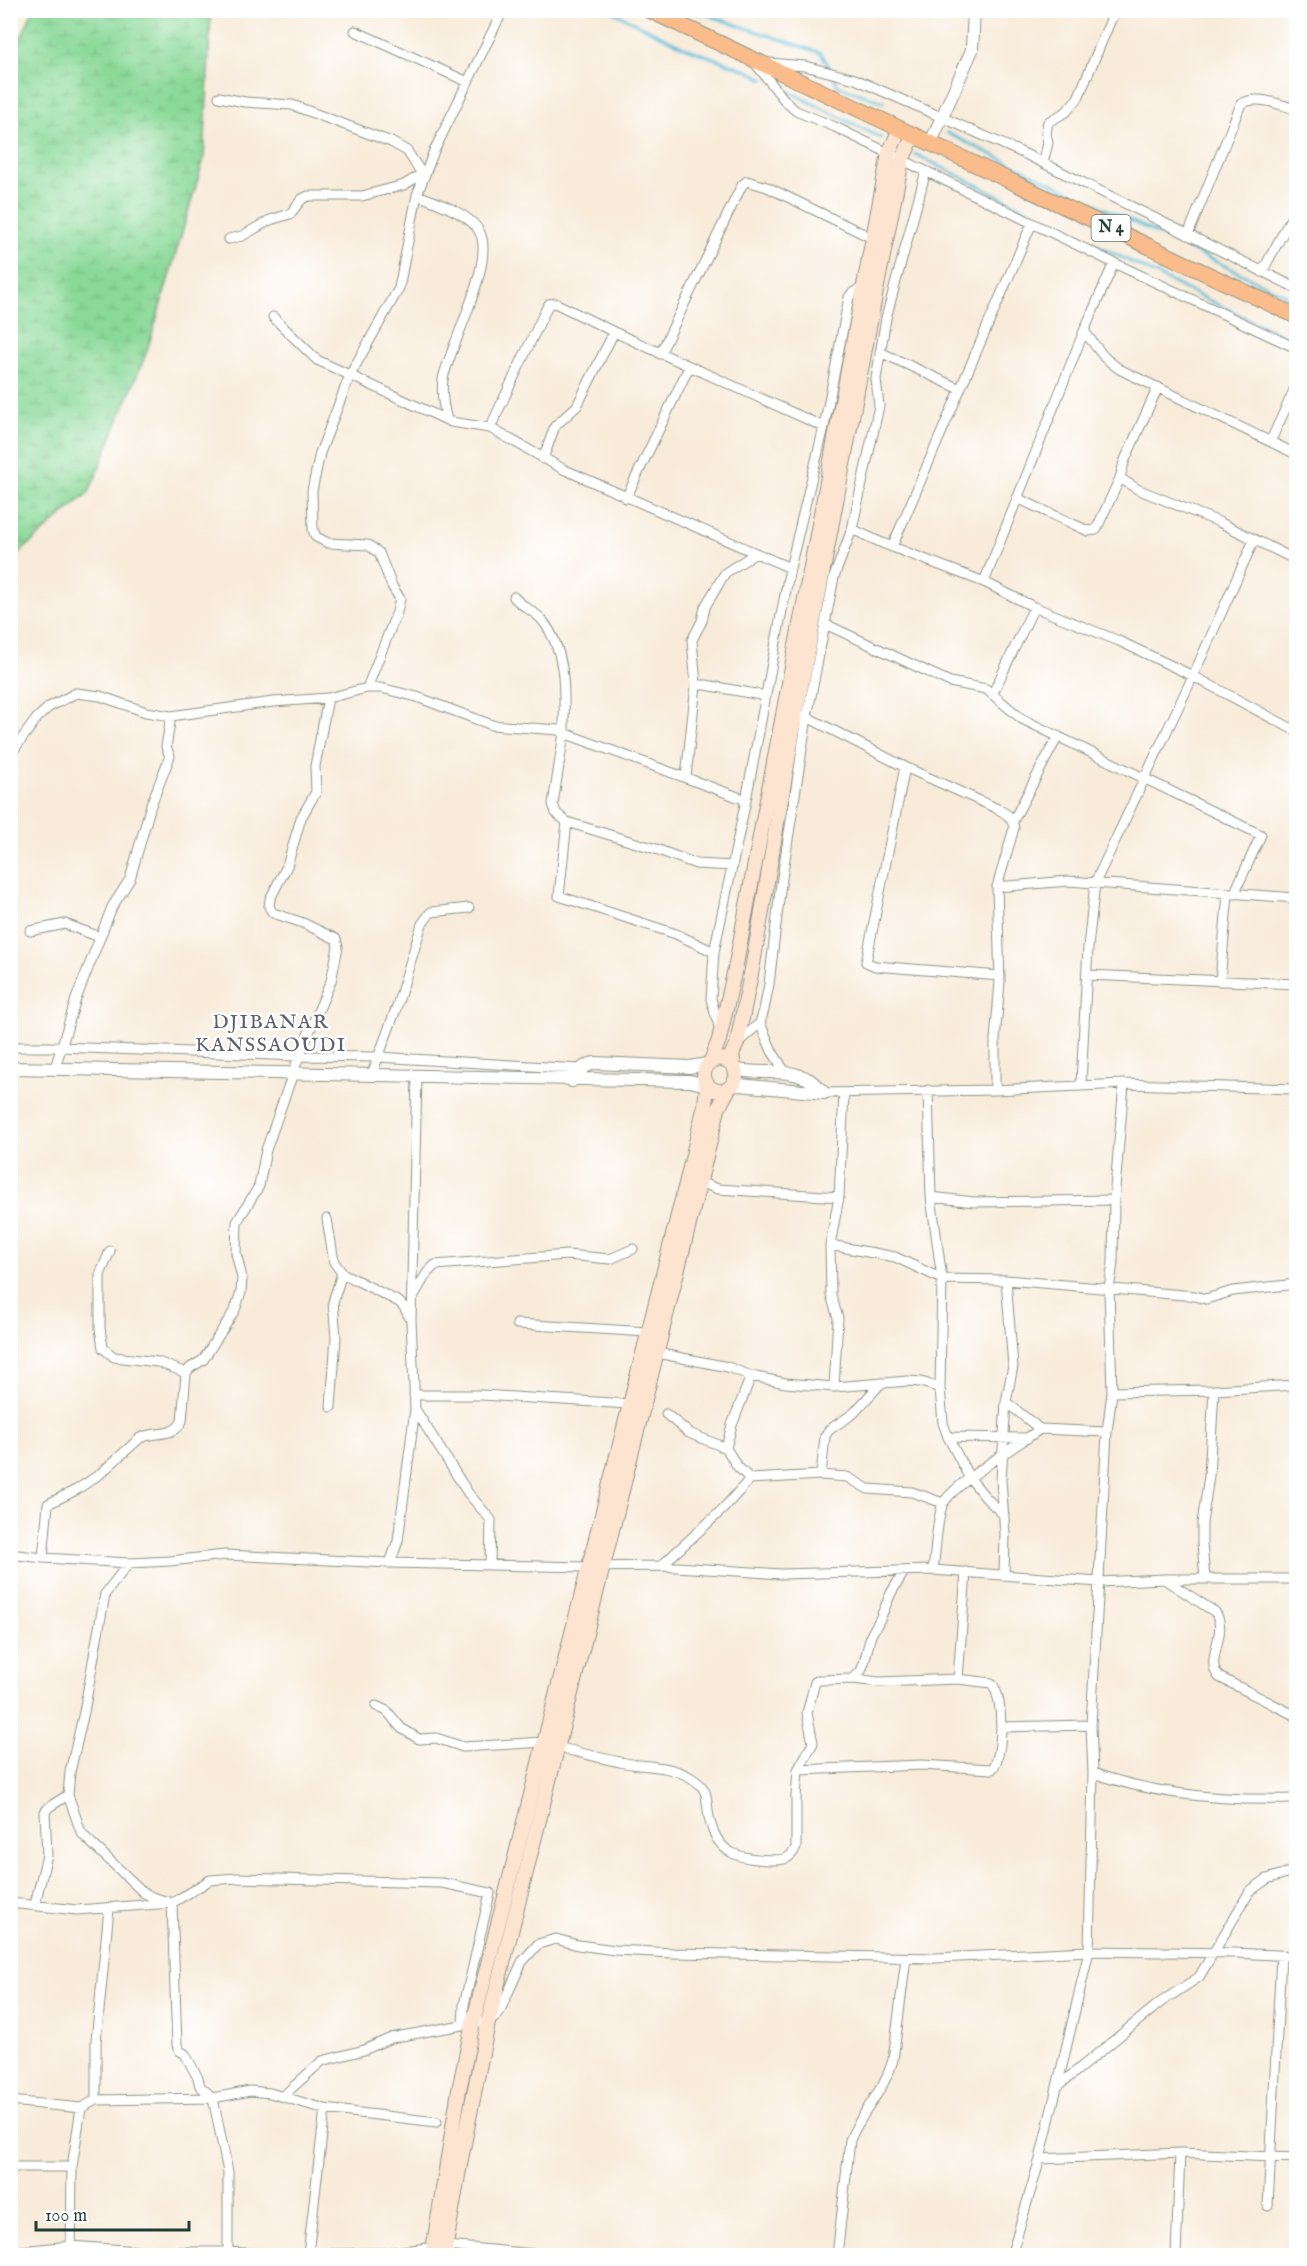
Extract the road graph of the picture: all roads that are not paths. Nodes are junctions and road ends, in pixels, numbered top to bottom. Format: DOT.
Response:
graph roads {
  1 [pos="503,10"];
  2 [pos="650,10"];
  3 [pos="974,10"];
  4 [pos="1115,10"];
  5 [pos="355,31"];
  6 [pos="754,61"];
  7 [pos="468,82"];
  8 [pos="219,97"];
  9 [pos="1296,109"];
  10 [pos="943,118"];
  11 [pos="907,132"];
  12 [pos="931,142"];
  13 [pos="889,153"];
  14 [pos="902,160"];
  15 [pos="1043,163"];
  16 [pos="926,171"];
  17 [pos="423,175"];
  18 [pos="417,195"];
  19 [pos="1296,210"];
  20 [pos="1032,223"];
  21 [pos="1188,235"];
  22 [pos="872,238"];
  23 [pos="229,239"];
  24 [pos="1114,262"];
  25 [pos="1262,272"];
  26 [pos="1296,288"];
  27 [pos="869,290"];
  28 [pos="1296,316"];
  29 [pos="273,317"];
  30 [pos="1084,331"];
  31 [pos="614,332"];
  32 [pos="1296,348"];
  33 [pos="880,352"];
  34 [pos="660,354"];
  35 [pos="689,367"];
  36 [pos="351,375"];
  37 [pos="1296,386"];
  38 [pos="1158,387"];
  39 [pos="960,389"];
  40 [pos="447,420"];
  41 [pos="490,428"];
  42 [pos="824,428"];
  43 [pos="1271,440"];
  44 [pos="1296,454"];
  45 [pos="543,459"];
  46 [pos="1120,478"];
  47 [pos="627,498"];
  48 [pos="1017,498"];
  49 [pos="852,529"];
  50 [pos="1254,540"];
  51 [pos="892,547"];
  52 [pos="756,553"];
  53 [pos="1296,560"];
  54 [pos="790,568"];
  55 [pos="984,582"];
  56 [pos="514,597"];
  57 [pos="1034,607"];
  58 [pos="825,624"];
  59 [pos="1193,676"];
  60 [pos="696,685"];
  61 [pos="367,688"];
  62 [pos="993,693"];
  63 [pos="766,696"];
  64 [pos="328,698"];
  65 [pos="801,715"];
  66 [pos="171,716"];
  67 [pos="1296,727"];
  68 [pos="564,733"];
  69 [pos="1058,736"];
  70 [pos="10,755"];
  71 [pos="905,767"];
  72 [pos="686,777"];
  73 [pos="1144,778"];
  74 [pos="746,800"];
  75 [pos="1013,821"];
  76 [pos="567,822"];
  77 [pos="733,866"];
  78 [pos="1095,883"];
  79 [pos="997,887"];
  80 [pos="1231,894"];
  81 [pos="1296,898"];
  82 [pos="469,908"];
  83 [pos="30,931"];
  84 [pos="100,937"];
  85 [pos="714,952"];
  86 [pos="736,964"];
  87 [pos="753,964"];
  88 [pos="1087,975"];
  89 [pos="1000,976"];
  90 [pos="1220,981"];
  91 [pos="1296,984"];
  92 [pos="760,1023"];
  93 [pos="721,1032"];
  94 [pos="737,1042"];
  95 [pos="10,1047"];
  96 [pos="60,1047"];
  97 [pos="299,1056"];
  98 [pos="378,1057"];
  99 [pos="709,1063"];
  100 [pos="10,1068"];
  101 [pos="55,1068"];
  102 [pos="734,1068"];
  103 [pos="580,1069"];
  104 [pos="785,1072"];
  105 [pos="372,1074"];
  106 [pos="292,1075"];
  107 [pos="417,1076"];
  108 [pos="572,1081"];
  109 [pos="1081,1084"];
  110 [pos="1124,1084"];
  111 [pos="707,1085"];
  112 [pos="730,1087"];
  113 [pos="1296,1089"];
  114 [pos="928,1090"];
  115 [pos="995,1090"];
  116 [pos="824,1093"];
  117 [pos="844,1093"];
  118 [pos="694,1180"];
  119 [pos="839,1197"];
  120 [pos="931,1197"];
  121 [pos="1114,1200"];
  122 [pos="327,1219"];
  123 [pos="830,1245"];
  124 [pos="633,1249"];
  125 [pos="110,1251"];
  126 [pos="342,1273"];
  127 [pos="942,1279"];
  128 [pos="1006,1280"];
  129 [pos="1296,1284"];
  130 [pos="1109,1289"];
  131 [pos="412,1299"];
  132 [pos="411,1320"];
  133 [pos="517,1323"];
  134 [pos="648,1332"];
  135 [pos="657,1353"];
  136 [pos="186,1373"];
  137 [pos="751,1376"];
  138 [pos="881,1383"];
  139 [pos="1296,1385"];
  140 [pos="834,1387"];
  141 [pos="940,1388"];
  142 [pos="1214,1390"];
  143 [pos="1112,1392"];
  144 [pos="414,1395"];
  145 [pos="1006,1402"];
  146 [pos="630,1404"];
  147 [pos="331,1407"];
  148 [pos="415,1408"];
  149 [pos="666,1414"];
  150 [pos="1040,1429"];
  151 [pos="1107,1432"];
  152 [pos="948,1437"];
  153 [pos="1004,1438"];
  154 [pos="1028,1438"];
  155 [pos="726,1449"];
  156 [pos="1003,1456"];
  157 [pos="821,1475"];
  158 [pos="969,1477"];
  159 [pos="750,1479"];
  160 [pos="943,1503"];
  161 [pos="1004,1515"];
  162 [pos="10,1554"];
  163 [pos="43,1558"];
  164 [pos="129,1563"];
  165 [pos="390,1563"];
  166 [pos="490,1564"];
  167 [pos="661,1566"];
  168 [pos="596,1567"];
  169 [pos="933,1570"];
  170 [pos="904,1572"];
  171 [pos="966,1572"];
  172 [pos="1004,1575"];
  173 [pos="1164,1579"];
  174 [pos="1205,1579"];
  175 [pos="1296,1580"];
  176 [pos="1099,1582"];
  177 [pos="853,1679"];
  178 [pos="958,1679"];
  179 [pos="376,1706"];
  180 [pos="1296,1716"];
  181 [pos="1091,1725"];
  182 [pos="1001,1727"];
  183 [pos="551,1744"];
  184 [pos="798,1770"];
  185 [pos="1093,1773"];
  186 [pos="68,1795"];
  187 [pos="1296,1799"];
  188 [pos="1296,1870"];
  189 [pos="490,1893"];
  190 [pos="505,1898"];
  191 [pos="10,1903"];
  192 [pos="172,1903"];
  193 [pos="35,1904"];
  194 [pos="109,1909"];
  195 [pos="1089,1951"];
  196 [pos="1214,1952"];
  197 [pos="1281,1956"];
  198 [pos="1296,1956"];
  199 [pos="906,1958"];
  200 [pos="488,2023"];
  201 [pos="468,2024"];
  202 [pos="1058,2086"];
  203 [pos="283,2096"];
  204 [pos="213,2098"];
  205 [pos="96,2100"];
  206 [pos="10,2101"];
  207 [pos="81,2108"];
  208 [pos="325,2109"];
  209 [pos="437,2122"];
  210 [pos="1180,2153"];
  211 [pos="1271,2157"];
  212 [pos="1296,2158"];
  213 [pos="1040,2159"];
  214 [pos="72,2166"];
  215 [pos="10,2167"];
  216 [pos="1268,2206"];
  217 [pos="71,2251"];
  218 [pos="439,2251"];
  219 [pos="10,2252"];
  220 [pos="415,2252"];
  221 [pos="150,2254"];
  222 [pos="228,2254"];
  223 [pos="308,2254"];
  224 [pos="558,2256"];
  225 [pos="837,2256"];
  226 [pos="1011,2256"];
  227 [pos="1176,2256"];
  1 -- 7 [label="street"];
  2 -- 6 [label="highway, N 4"];
  3 -- 10 [label="street"];
  4 -- 15 [label="street"];
  5 -- 7 [label="street"];
  6 -- 10 [label="street"];
  6 -- 11 [label="highway, N 4"];
  6 -- 13 [label="street"];
  7 -- 17 [label="street"];
  8 -- 17 [label="street"];
  9 -- 21 [label="street"];
  10 -- 12 [label="street"];
  10 -- 15 [label="street"];
  11 -- 12 [label="highway, N 4"];
  11 -- 13 [label="main road"];
  11 -- 14 [label="main road"];
  12 -- 28 [label="highway, N 4"];
  13 -- 14 [label="street"];
  13 -- 22 [label="main road"];
  14 -- 16 [label="street"];
  14 -- 27 [label="main road"];
  15 -- 21 [label="street"];
  16 -- 20 [label="street"];
  16 -- 33 [label="street"];
  17 -- 18 [label="street"];
  17 -- 23 [label="street"];
  18 -- 36 [label="street"];
  18 -- 40 [label="street"];
  19 -- 25 [label="street"];
  20 -- 24 [label="street"];
  20 -- 39 [label="street"];
  21 -- 25 [label="street"];
  22 -- 27 [label="main road"];
  22 -- 34 [label="street"];
  24 -- 30 [label="street"];
  24 -- 32 [label="street"];
  25 -- 26 [label="street"];
  27 -- 42 [label="street"];
  27 -- 65 [label="main road"];
  27 -- 86 [label="main road"];
  29 -- 36 [label="street"];
  30 -- 38 [label="street"];
  30 -- 48 [label="street"];
  31 -- 34 [label="street"];
  31 -- 41 [label="street"];
  31 -- 45 [label="street"];
  33 -- 39 [label="street"];
  33 -- 49 [label="street"];
  34 -- 35 [label="street"];
  35 -- 42 [label="street"];
  35 -- 47 [label="street"];
  36 -- 40 [label="street"];
  36 -- 61 [label="street"];
  37 -- 43 [label="street"];
  38 -- 43 [label="street"];
  38 -- 46 [label="street"];
  39 -- 51 [label="street"];
  40 -- 41 [label="street"];
  41 -- 45 [label="street"];
  42 -- 54 [label="street"];
  43 -- 44 [label="street"];
  45 -- 47 [label="street"];
  46 -- 48 [label="street"];
  46 -- 50 [label="street"];
  47 -- 52 [label="street"];
  48 -- 55 [label="street"];
  49 -- 51 [label="street"];
  49 -- 58 [label="street"];
  50 -- 53 [label="street"];
  50 -- 59 [label="street"];
  51 -- 55 [label="street"];
  52 -- 54 [label="street"];
  52 -- 60 [label="street"];
  54 -- 63 [label="street"];
  55 -- 57 [label="street"];
  56 -- 68 [label="street"];
  57 -- 59 [label="street"];
  57 -- 62 [label="street"];
  58 -- 62 [label="street"];
  58 -- 65 [label="street"];
  59 -- 67 [label="street"];
  59 -- 73 [label="street"];
  60 -- 63 [label="street"];
  60 -- 72 [label="street"];
  61 -- 64 [label="street"];
  61 -- 68 [label="street"];
  62 -- 69 [label="street"];
  63 -- 74 [label="street"];
  64 -- 66 [label="street"];
  64 -- 97 [label="street"];
  65 -- 71 [label="street"];
  65 -- 87 [label="main road"];
  65 -- 92 [label="street"];
  66 -- 70 [label="street"];
  66 -- 84 [label="street"];
  68 -- 72 [label="street"];
  68 -- 76 [label="street"];
  69 -- 73 [label="street"];
  69 -- 75 [label="street"];
  71 -- 75 [label="street"];
  71 -- 89 [label="street"];
  72 -- 74 [label="street"];
  73 -- 78 [label="street"];
  73 -- 80 [label="street"];
  74 -- 77 [label="street"];
  75 -- 79 [label="street"];
  76 -- 77 [label="street"];
  76 -- 85 [label="street"];
  77 -- 85 [label="street"];
  78 -- 79 [label="street"];
  78 -- 80 [label="street"];
  78 -- 88 [label="street"];
  79 -- 89 [label="street"];
  80 -- 81 [label="street"];
  80 -- 90 [label="street"];
  82 -- 98 [label="street"];
  83 -- 84 [label="street"];
  84 -- 96 [label="street"];
  85 -- 93 [label="street"];
  86 -- 87 [label="main road"];
  86 -- 93 [label="main road"];
  87 -- 94 [label="main road"];
  88 -- 90 [label="street"];
  88 -- 109 [label="street"];
  89 -- 115 [label="street"];
  90 -- 91 [label="street"];
  92 -- 94 [label="street"];
  92 -- 104 [label="street"];
  93 -- 99 [label="main road"];
  94 -- 102 [label="main road"];
  95 -- 96 [label="street"];
  96 -- 97 [label="street"];
  96 -- 101 [label="street"];
  97 -- 98 [label="street"];
  97 -- 106 [label="street"];
  98 -- 103 [label="street"];
  98 -- 105 [label="street"];
  99 -- 102 [label="main road"];
  99 -- 103 [label="street"];
  99 -- 111 [label="main road"];
  100 -- 101 [label="street"];
  101 -- 106 [label="street"];
  102 -- 104 [label="street"];
  102 -- 112 [label="main road"];
  103 -- 108 [label="street"];
  104 -- 116 [label="street"];
  105 -- 106 [label="street"];
  105 -- 107 [label="street"];
  106 -- 136 [label="street"];
  107 -- 108 [label="street"];
  107 -- 131 [label="street"];
  108 -- 111 [label="street"];
  109 -- 110 [label="street"];
  109 -- 115 [label="street"];
  110 -- 113 [label="street"];
  110 -- 121 [label="street"];
  111 -- 112 [label="main road"];
  111 -- 118 [label="main road"];
  112 -- 116 [label="street"];
  112 -- 118 [label="main road"];
  114 -- 115 [label="street"];
  114 -- 117 [label="street"];
  114 -- 120 [label="street"];
  116 -- 117 [label="street"];
  117 -- 119 [label="street"];
  118 -- 119 [label="street"];
  118 -- 134 [label="main road"];
  118 -- 135 [label="main road"];
  119 -- 123 [label="street"];
  120 -- 121 [label="street"];
  120 -- 127 [label="street"];
  121 -- 130 [label="street"];
  122 -- 126 [label="street"];
  123 -- 127 [label="street"];
  123 -- 140 [label="street"];
  124 -- 131 [label="street"];
  125 -- 136 [label="street"];
  126 -- 132 [label="street"];
  126 -- 147 [label="street"];
  127 -- 128 [label="street"];
  127 -- 141 [label="street"];
  128 -- 130 [label="street"];
  128 -- 145 [label="street"];
  129 -- 130 [label="street"];
  130 -- 143 [label="street"];
  131 -- 132 [label="street"];
  132 -- 144 [label="street"];
  133 -- 134 [label="street"];
  134 -- 146 [label="main road"];
  135 -- 137 [label="street"];
  135 -- 168 [label="main road"];
  136 -- 163 [label="street"];
  137 -- 140 [label="street"];
  137 -- 155 [label="street"];
  138 -- 140 [label="street"];
  138 -- 141 [label="street"];
  138 -- 157 [label="street"];
  139 -- 142 [label="street"];
  141 -- 152 [label="street"];
  142 -- 143 [label="street"];
  142 -- 174 [label="street"];
  143 -- 151 [label="street"];
  144 -- 146 [label="street"];
  144 -- 148 [label="street"];
  145 -- 150 [label="street"];
  145 -- 153 [label="street"];
  146 -- 168 [label="main road"];
  148 -- 165 [label="street"];
  148 -- 166 [label="street"];
  149 -- 155 [label="street"];
  150 -- 151 [label="street"];
  150 -- 154 [label="street"];
  151 -- 176 [label="street"];
  152 -- 153 [label="street"];
  152 -- 158 [label="street"];
  153 -- 154 [label="street"];
  153 -- 156 [label="street"];
  154 -- 156 [label="street"];
  155 -- 159 [label="street"];
  156 -- 158 [label="street"];
  156 -- 161 [label="street"];
  157 -- 159 [label="street"];
  157 -- 160 [label="street"];
  158 -- 160 [label="street"];
  158 -- 161 [label="street"];
  159 -- 167 [label="street"];
  160 -- 169 [label="street"];
  161 -- 172 [label="street"];
  162 -- 163 [label="street"];
  163 -- 164 [label="street"];
  164 -- 165 [label="street"];
  164 -- 186 [label="street"];
  165 -- 166 [label="street"];
  166 -- 168 [label="street"];
  167 -- 168 [label="street"];
  167 -- 170 [label="street"];
  168 -- 183 [label="main road"];
  169 -- 170 [label="street"];
  169 -- 171 [label="street"];
  170 -- 177 [label="street"];
  171 -- 172 [label="street"];
  171 -- 178 [label="street"];
  172 -- 176 [label="street"];
  173 -- 174 [label="street"];
  173 -- 176 [label="street"];
  173 -- 180 [label="street"];
  174 -- 175 [label="street"];
  176 -- 181 [label="street"];
  177 -- 178 [label="street"];
  177 -- 184 [label="street"];
  178 -- 182 [label="street"];
  179 -- 183 [label="street"];
  181 -- 182 [label="street"];
  181 -- 185 [label="street"];
  182 -- 184 [label="street"];
  183 -- 184 [label="street"];
  183 -- 190 [label="main road"];
  183 -- 200 [label="main road"];
  185 -- 187 [label="street"];
  185 -- 195 [label="street"];
  186 -- 192 [label="street"];
  186 -- 193 [label="street"];
  188 -- 196 [label="street"];
  189 -- 190 [label="street"];
  189 -- 192 [label="street"];
  189 -- 201 [label="street"];
  190 -- 201 [label="main road"];
  191 -- 193 [label="street"];
  192 -- 194 [label="street"];
  192 -- 204 [label="street"];
  193 -- 194 [label="street"];
  194 -- 205 [label="street"];
  195 -- 196 [label="street"];
  195 -- 199 [label="street"];
  195 -- 202 [label="street"];
  196 -- 197 [label="street"];
  196 -- 202 [label="street"];
  197 -- 198 [label="street"];
  197 -- 211 [label="street"];
  199 -- 200 [label="street"];
  199 -- 225 [label="street"];
  200 -- 201 [label="street"];
  200 -- 218 [label="main road"];
  201 -- 203 [label="street"];
  201 -- 218 [label="main road"];
  202 -- 213 [label="street"];
  203 -- 204 [label="street"];
  203 -- 208 [label="street"];
  204 -- 205 [label="street"];
  204 -- 222 [label="street"];
  205 -- 207 [label="street"];
  206 -- 207 [label="street"];
  207 -- 214 [label="street"];
  208 -- 209 [label="street"];
  208 -- 223 [label="street"];
  210 -- 211 [label="street"];
  210 -- 213 [label="street"];
  210 -- 227 [label="street"];
  211 -- 212 [label="street"];
  211 -- 216 [label="street"];
  213 -- 226 [label="street"];
  214 -- 215 [label="street"];
  214 -- 217 [label="street"];
  217 -- 219 [label="street"];
  217 -- 221 [label="street"];
  218 -- 220 [label="street"];
  218 -- 224 [label="street"];
  220 -- 223 [label="street"];
  221 -- 222 [label="street"];
  222 -- 223 [label="street"];
}
